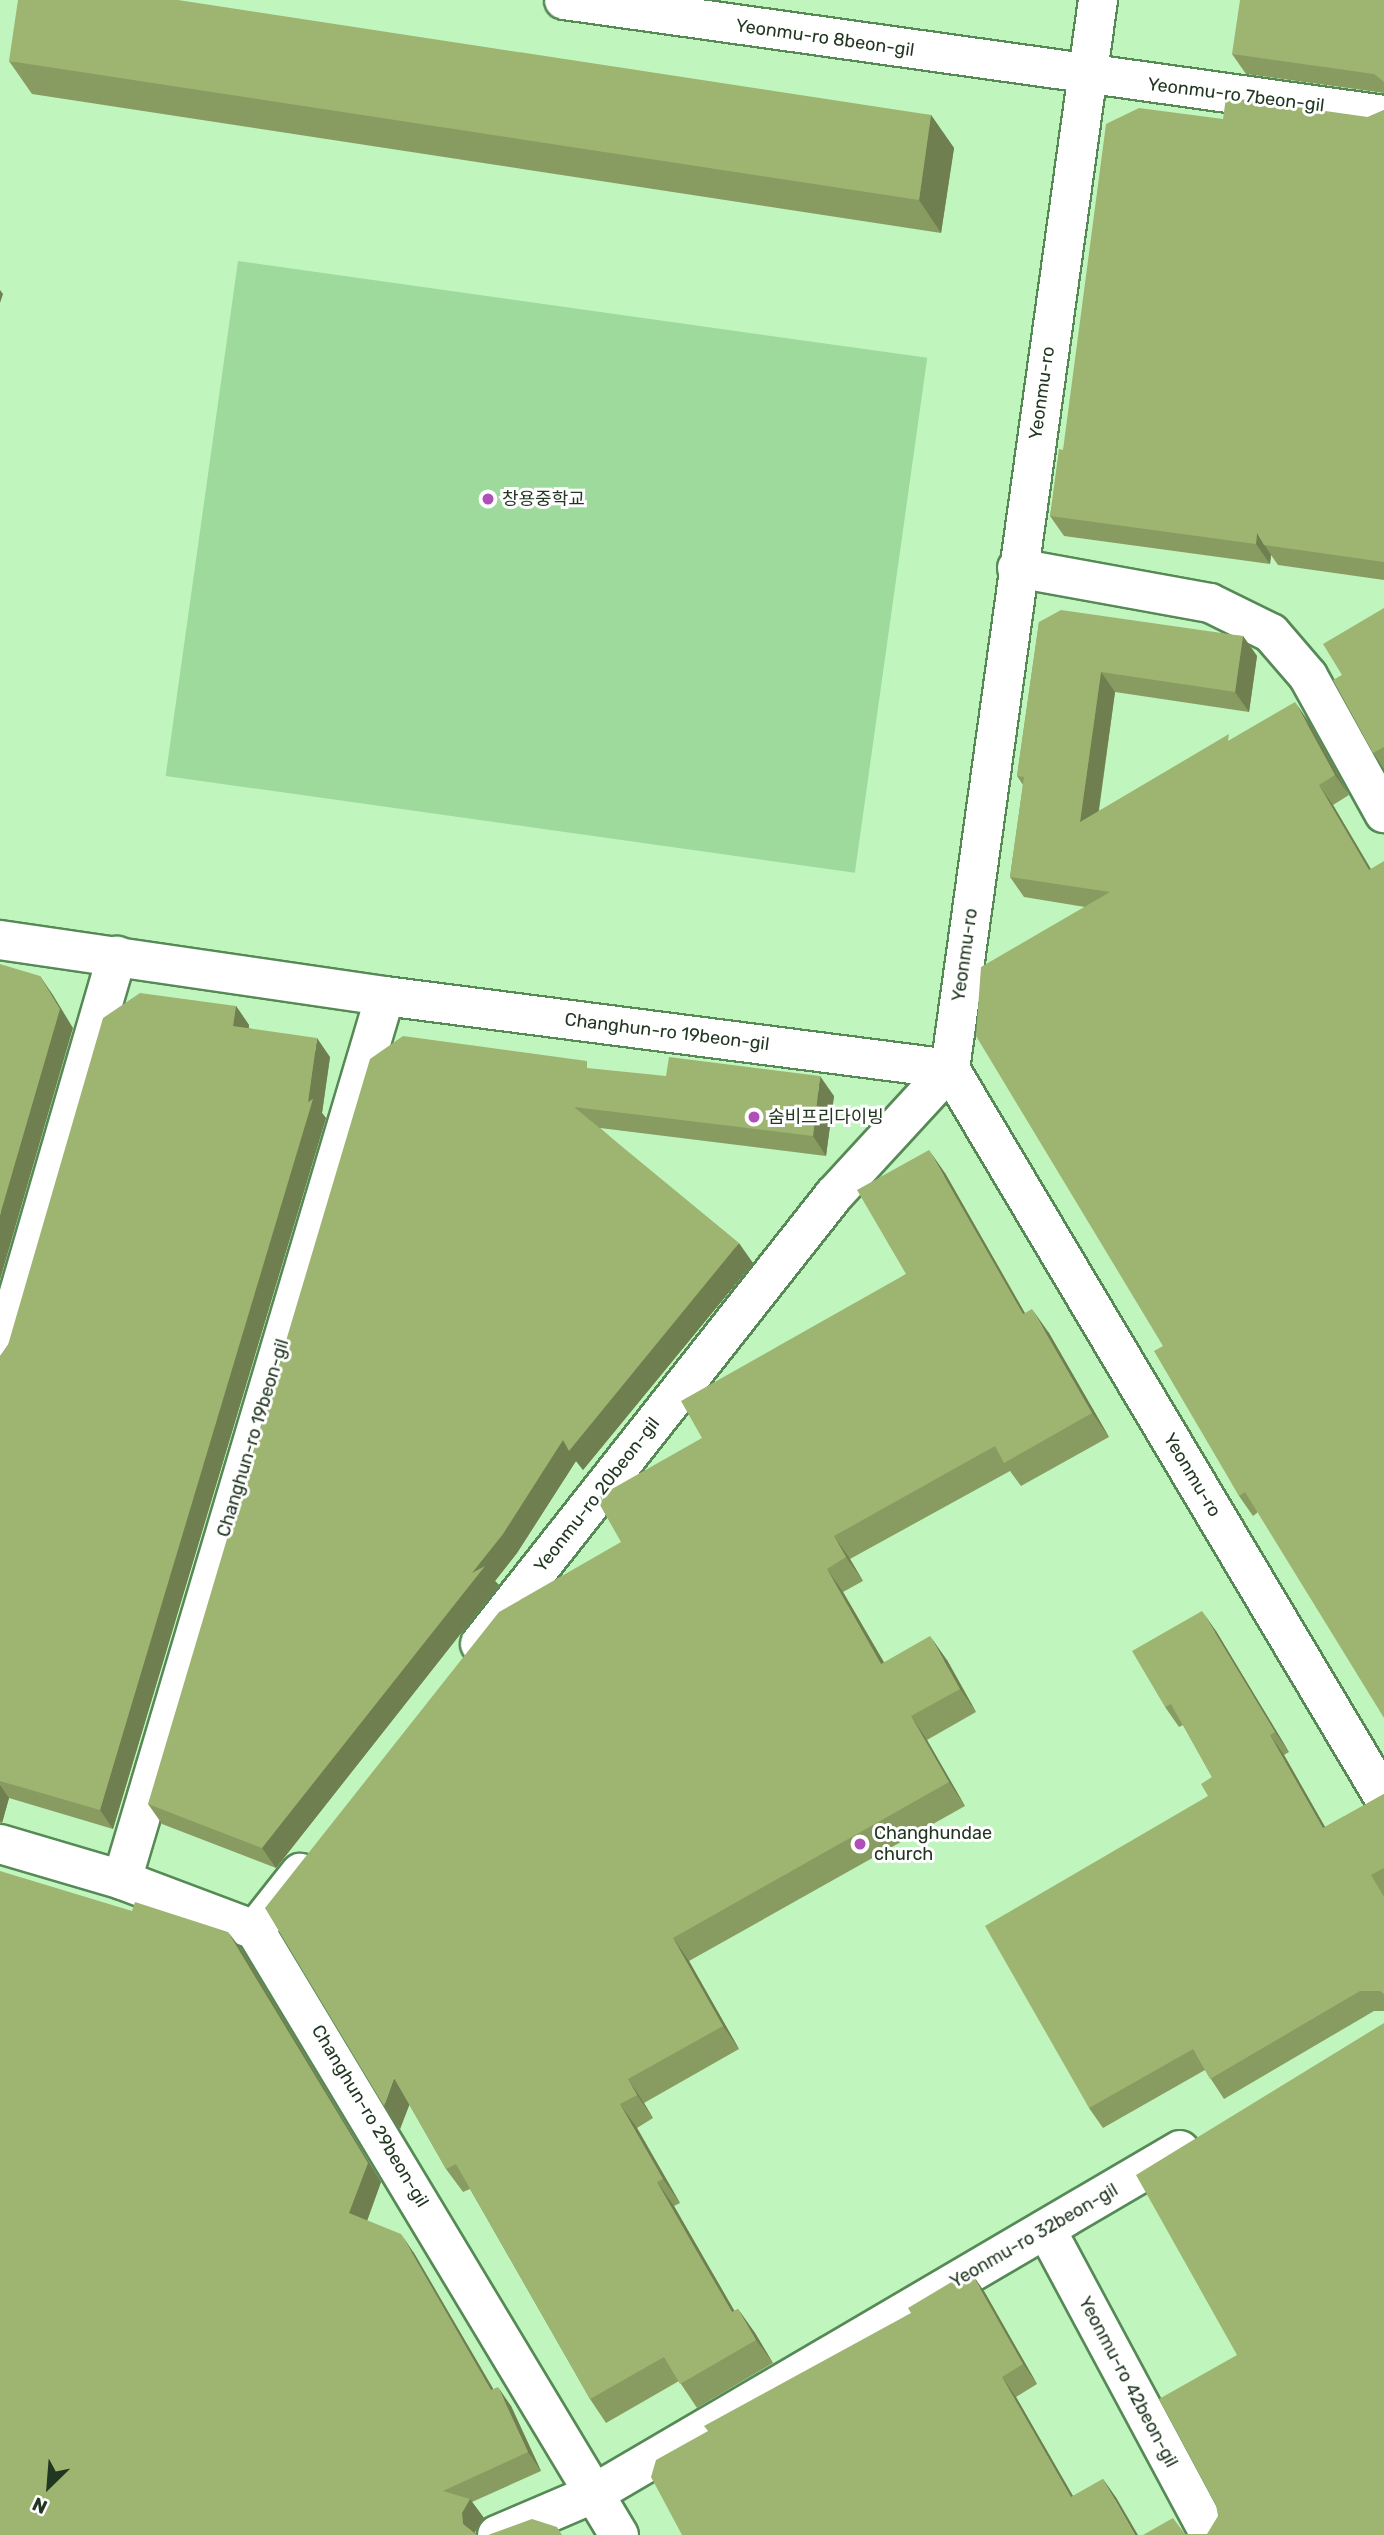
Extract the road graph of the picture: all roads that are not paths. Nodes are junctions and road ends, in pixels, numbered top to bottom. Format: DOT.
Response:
graph roads {
  1 [pos="564,0"];
  2 [pos="1098,0"];
  3 [pos="1087,76"];
  4 [pos="1384,115"];
  5 [pos="1017,568"];
  6 [pos="1384,811"];
  7 [pos="0,940"];
  8 [pos="117,956"];
  9 [pos="385,996"];
  10 [pos="950,1069"];
  11 [pos="0,1358"];
  12 [pos="454,1677"];
  13 [pos="1384,1798"];
  14 [pos="324,1842"];
  15 [pos="0,1844"];
  16 [pos="122,1880"];
  17 [pos="255,1930"];
  18 [pos="1209,2133"];
  19 [pos="1046,2229"];
  20 [pos="594,2493"];
  21 [pos="497,2535"];
  22 [pos="619,2535"];
  23 [pos="1210,2535"];
  1 -- 3 [label="street, Yeonmu-ro 8beon-gil"];
  2 -- 3 [label="street, Yeonmu-ro"];
  3 -- 4 [label="street, Yeonmu-ro 7beon-gil"];
  3 -- 5 [label="street, Yeonmu-ro"];
  5 -- 6 [label="street"];
  5 -- 10 [label="street, Yeonmu-ro"];
  7 -- 8 [label="street, Changhun-ro 19beon-gil"];
  8 -- 9 [label="street, Changhun-ro 19beon-gil"];
  8 -- 11 [label="street"];
  9 -- 10 [label="street, Changhun-ro 19beon-gil"];
  9 -- 16 [label="street, Changhun-ro 19beon-gil"];
  10 -- 12 [label="street, Yeonmu-ro 20beon-gil"];
  10 -- 13 [label="street, Yeonmu-ro"];
  14 -- 17 [label="street"];
  15 -- 16 [label="street"];
  16 -- 17 [label="street"];
  17 -- 20 [label="street, Changhun-ro 29beon-gil"];
  18 -- 19 [label="street, Yeonmu-ro 32beon-gil"];
  19 -- 20 [label="street, Yeonmu-ro 32beon-gil"];
  19 -- 23 [label="street, Yeonmu-ro 42beon-gil"];
  20 -- 21 [label="street, Yeonmu-ro 32beon-gil"];
  20 -- 22 [label="street, Changhun-ro 29beon-gil"];
}
